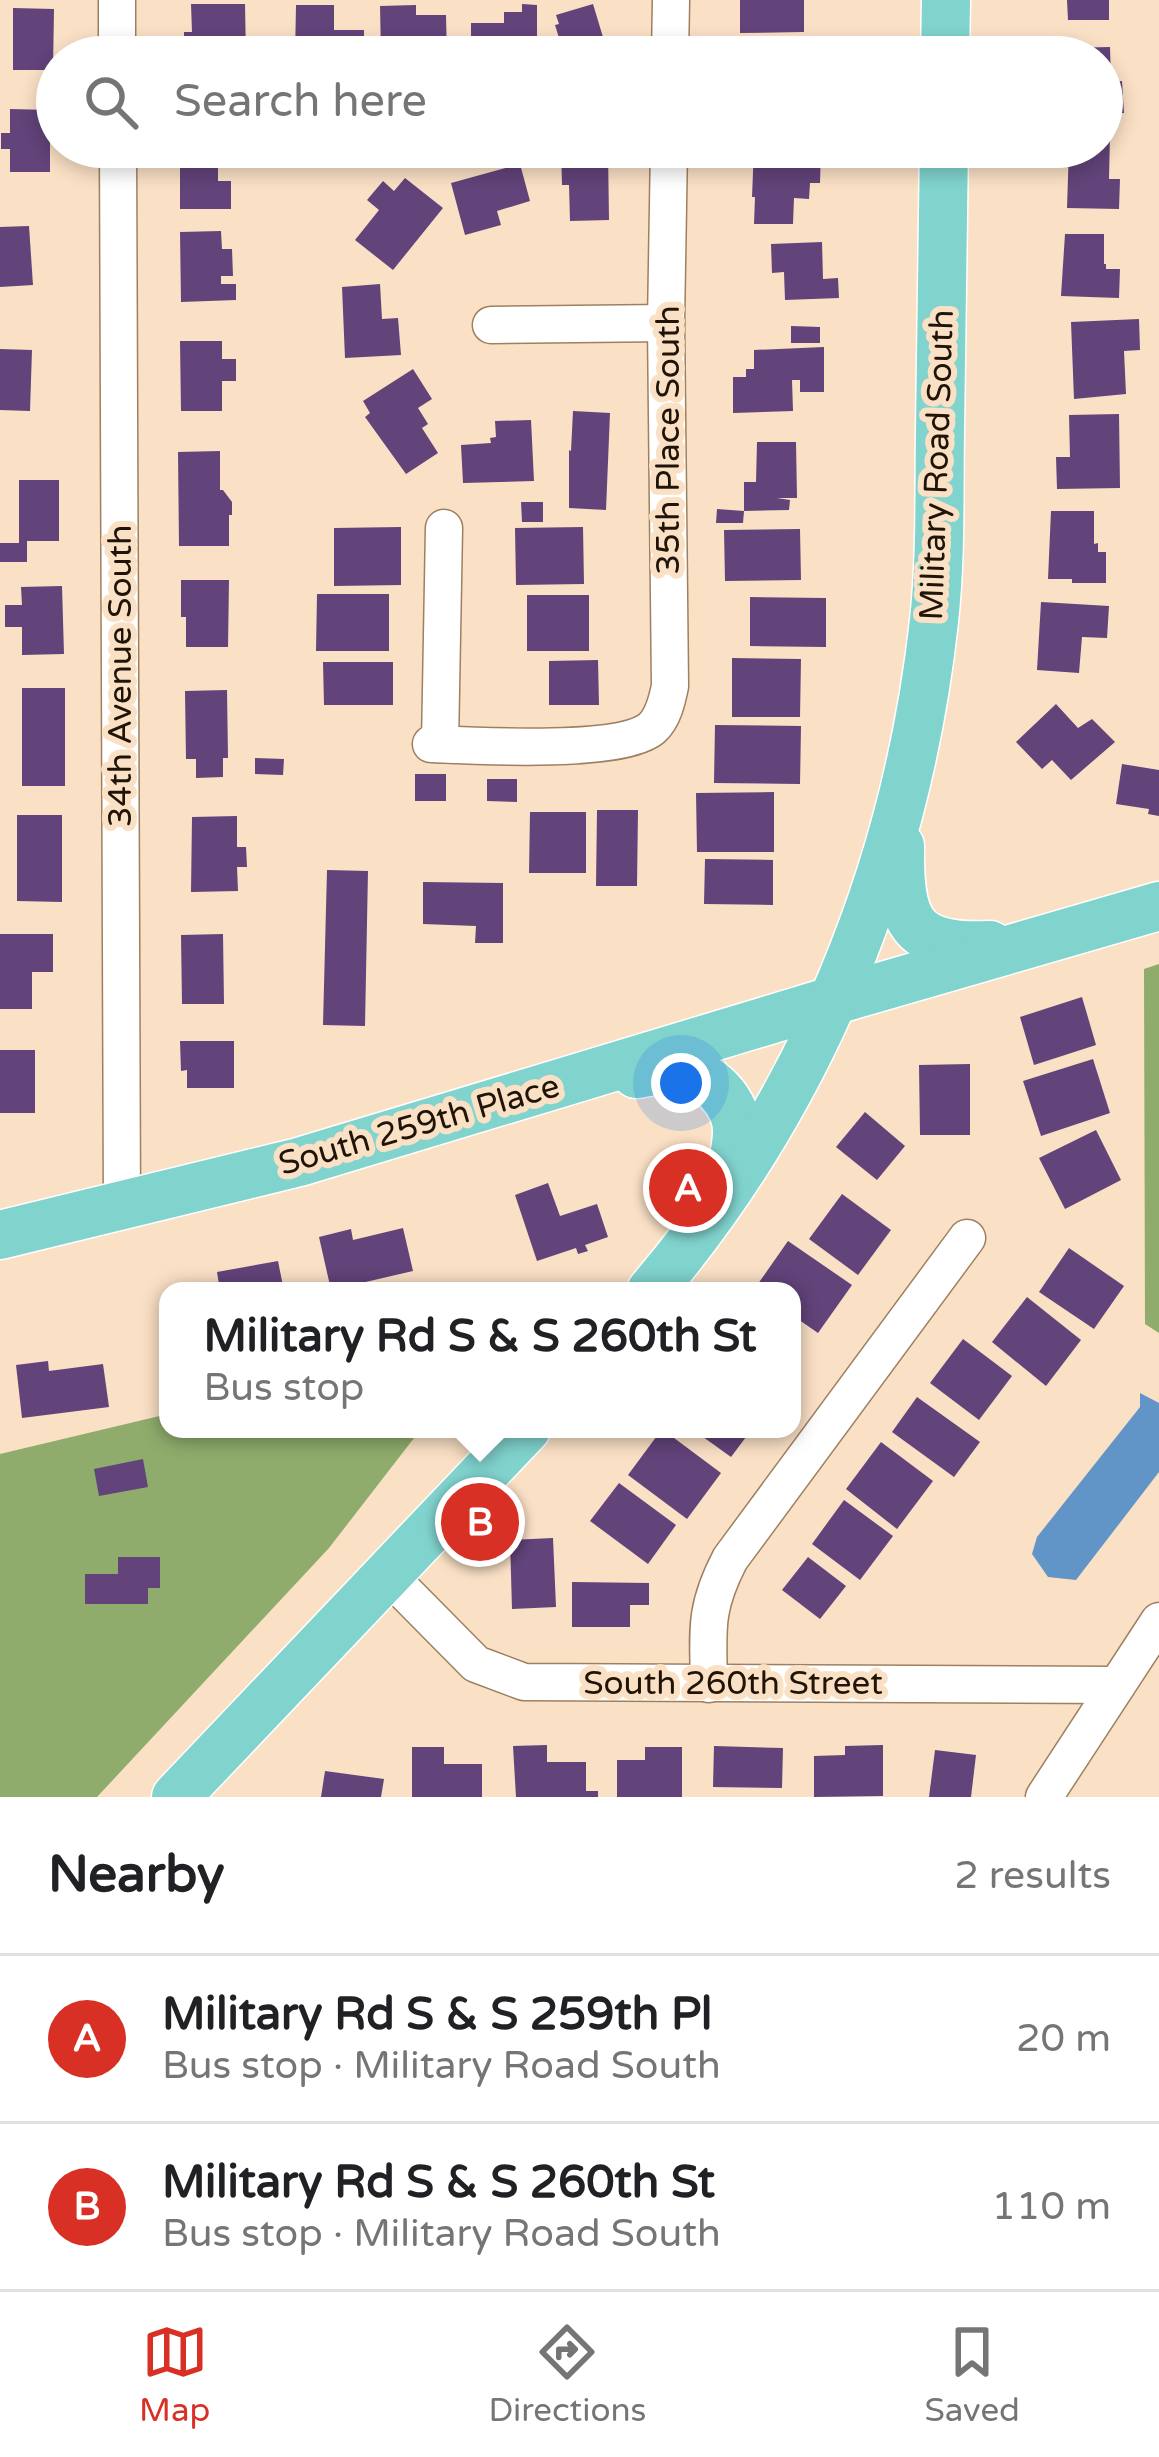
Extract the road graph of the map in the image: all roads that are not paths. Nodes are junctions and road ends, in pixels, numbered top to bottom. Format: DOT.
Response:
graph roads {
  1 [pos="117,0"];
  2 [pos="671,0"];
  3 [pos="946,0"];
  4 [pos="117,36"];
  5 [pos="670,36"];
  6 [pos="945,36"];
  7 [pos="118,168"];
  8 [pos="669,168"];
  9 [pos="944,168"];
  10 [pos="666,322"];
  11 [pos="491,325"];
  12 [pos="444,528"];
  13 [pos="902,803"];
  14 [pos="1159,906"];
  15 [pos="1037,942"];
  16 [pos="835,1000"];
  17 [pos="542,1089"];
  18 [pos="728,1192"];
  19 [pos="122,1205"];
  20 [pos="0,1235"];
  21 [pos="968,1238"];
  22 [pos="658,1282"];
  23 [pos="518,1438"];
  24 [pos="389,1576"];
  25 [pos="1159,1621"];
  26 [pos="709,1684"];
  27 [pos="1117,1684"];
  28 [pos="176,1797"];
  29 [pos="1044,1797"];
  1 -- 4 [label="street"];
  2 -- 5 [label="street"];
  3 -- 6 [label="main road"];
  7 -- 19 [label="street, 34th Avenue South"];
  8 -- 10 [label="street, 35th Place South"];
  9 -- 13 [label="main road, Military Road South"];
  10 -- 11 [label="street"];
  10 -- 12 [label="street, 35th Place South"];
  13 -- 15 [label="main road"];
  13 -- 16 [label="main road, Military Road South"];
  14 -- 15 [label="main road"];
  15 -- 16 [label="main road, South 259th Place"];
  16 -- 17 [label="main road, South 259th Place"];
  16 -- 18 [label="main road, Military Road South"];
  17 -- 18 [label="main road"];
  17 -- 19 [label="main road, South 259th Place"];
  18 -- 22 [label="main road, Military Road South"];
  19 -- 20 [label="main road, South 259th Place"];
  21 -- 26 [label="street"];
  23 -- 24 [label="main road"];
  24 -- 26 [label="street, South 260th Street"];
  24 -- 28 [label="main road"];
  25 -- 27 [label="street"];
  26 -- 27 [label="street, South 260th Street"];
  27 -- 29 [label="street"];
}
